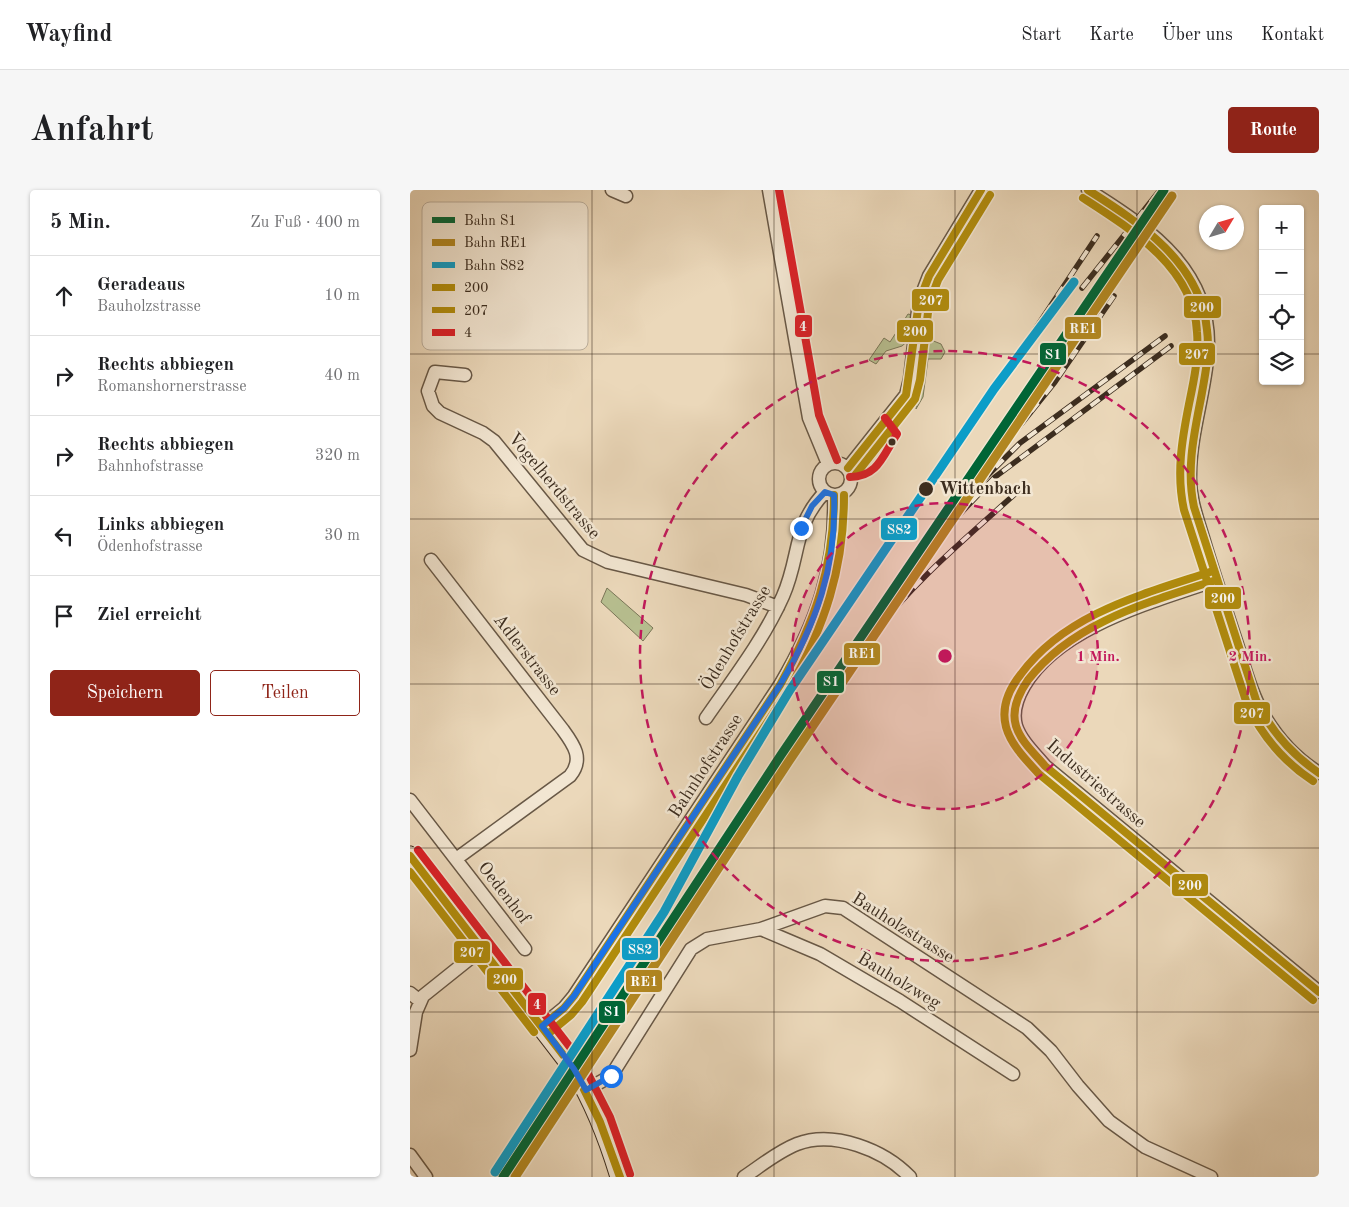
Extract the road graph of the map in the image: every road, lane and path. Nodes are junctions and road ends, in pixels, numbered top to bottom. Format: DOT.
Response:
graph roads {
  1 [pos="612,190"];
  2 [pos="769,190"];
  3 [pos="981,190"];
  4 [pos="1088,190"];
  5 [pos="626,196"];
  6 [pos="466,375"];
  7 [pos="828,464"];
  8 [pos="848,468"];
  9 [pos="830,493"];
  10 [pos="431,560"];
  11 [pos="1216,580"];
  12 [pos="778,607"];
  13 [pos="706,718"];
  14 [pos="1319,773"];
  15 [pos="410,800"];
  16 [pos="410,856"];
  17 [pos="456,859"];
  18 [pos="761,929"];
  19 [pos="483,948"];
  20 [pos="525,949"];
  21 [pos="1319,992"];
  22 [pos="415,997"];
  23 [pos="542,1026"];
  24 [pos="410,1050"];
  25 [pos="1013,1074"];
  26 [pos="586,1090"];
  27 [pos="410,1155"];
  28 [pos="426,1177"];
  29 [pos="620,1177"];
  30 [pos="744,1177"];
  31 [pos="910,1177"];
  32 [pos="1211,1177"];
  1 -- 5 [label="street"];
  2 -- 7 [label="street"];
  3 -- 8 [label="street"];
  4 -- 11 [label="street"];
  6 -- 12 [label="street, Vogelherdstrasse"];
  7 -- 8 [label="street"];
  7 -- 9 [label="street"];
  8 -- 9 [label="street"];
  9 -- 12 [label="street, Ödenhofstrasse"];
  9 -- 23 [label="street, Bahnhofstrasse"];
  10 -- 17 [label="street, Adlerstrasse"];
  11 -- 14 [label="street"];
  11 -- 21 [label="street, Industriestrasse"];
  12 -- 13 [label="street, Ödenhofstrasse"];
  15 -- 17 [label="street"];
  16 -- 19 [label="main road"];
  17 -- 20 [label="street, Oedenhof"];
  18 -- 25 [label="street, Bauholzweg"];
  18 -- 26 [label="street, Bauholzstrasse"];
  18 -- 32 [label="street, Bauholzstrasse"];
  19 -- 22 [label="street"];
  19 -- 23 [label="main road"];
  22 -- 24 [label="street"];
  23 -- 26 [label="main road"];
  26 -- 29 [label="main road"];
  27 -- 28 [label="street"];
  30 -- 31 [label="street"];
}
